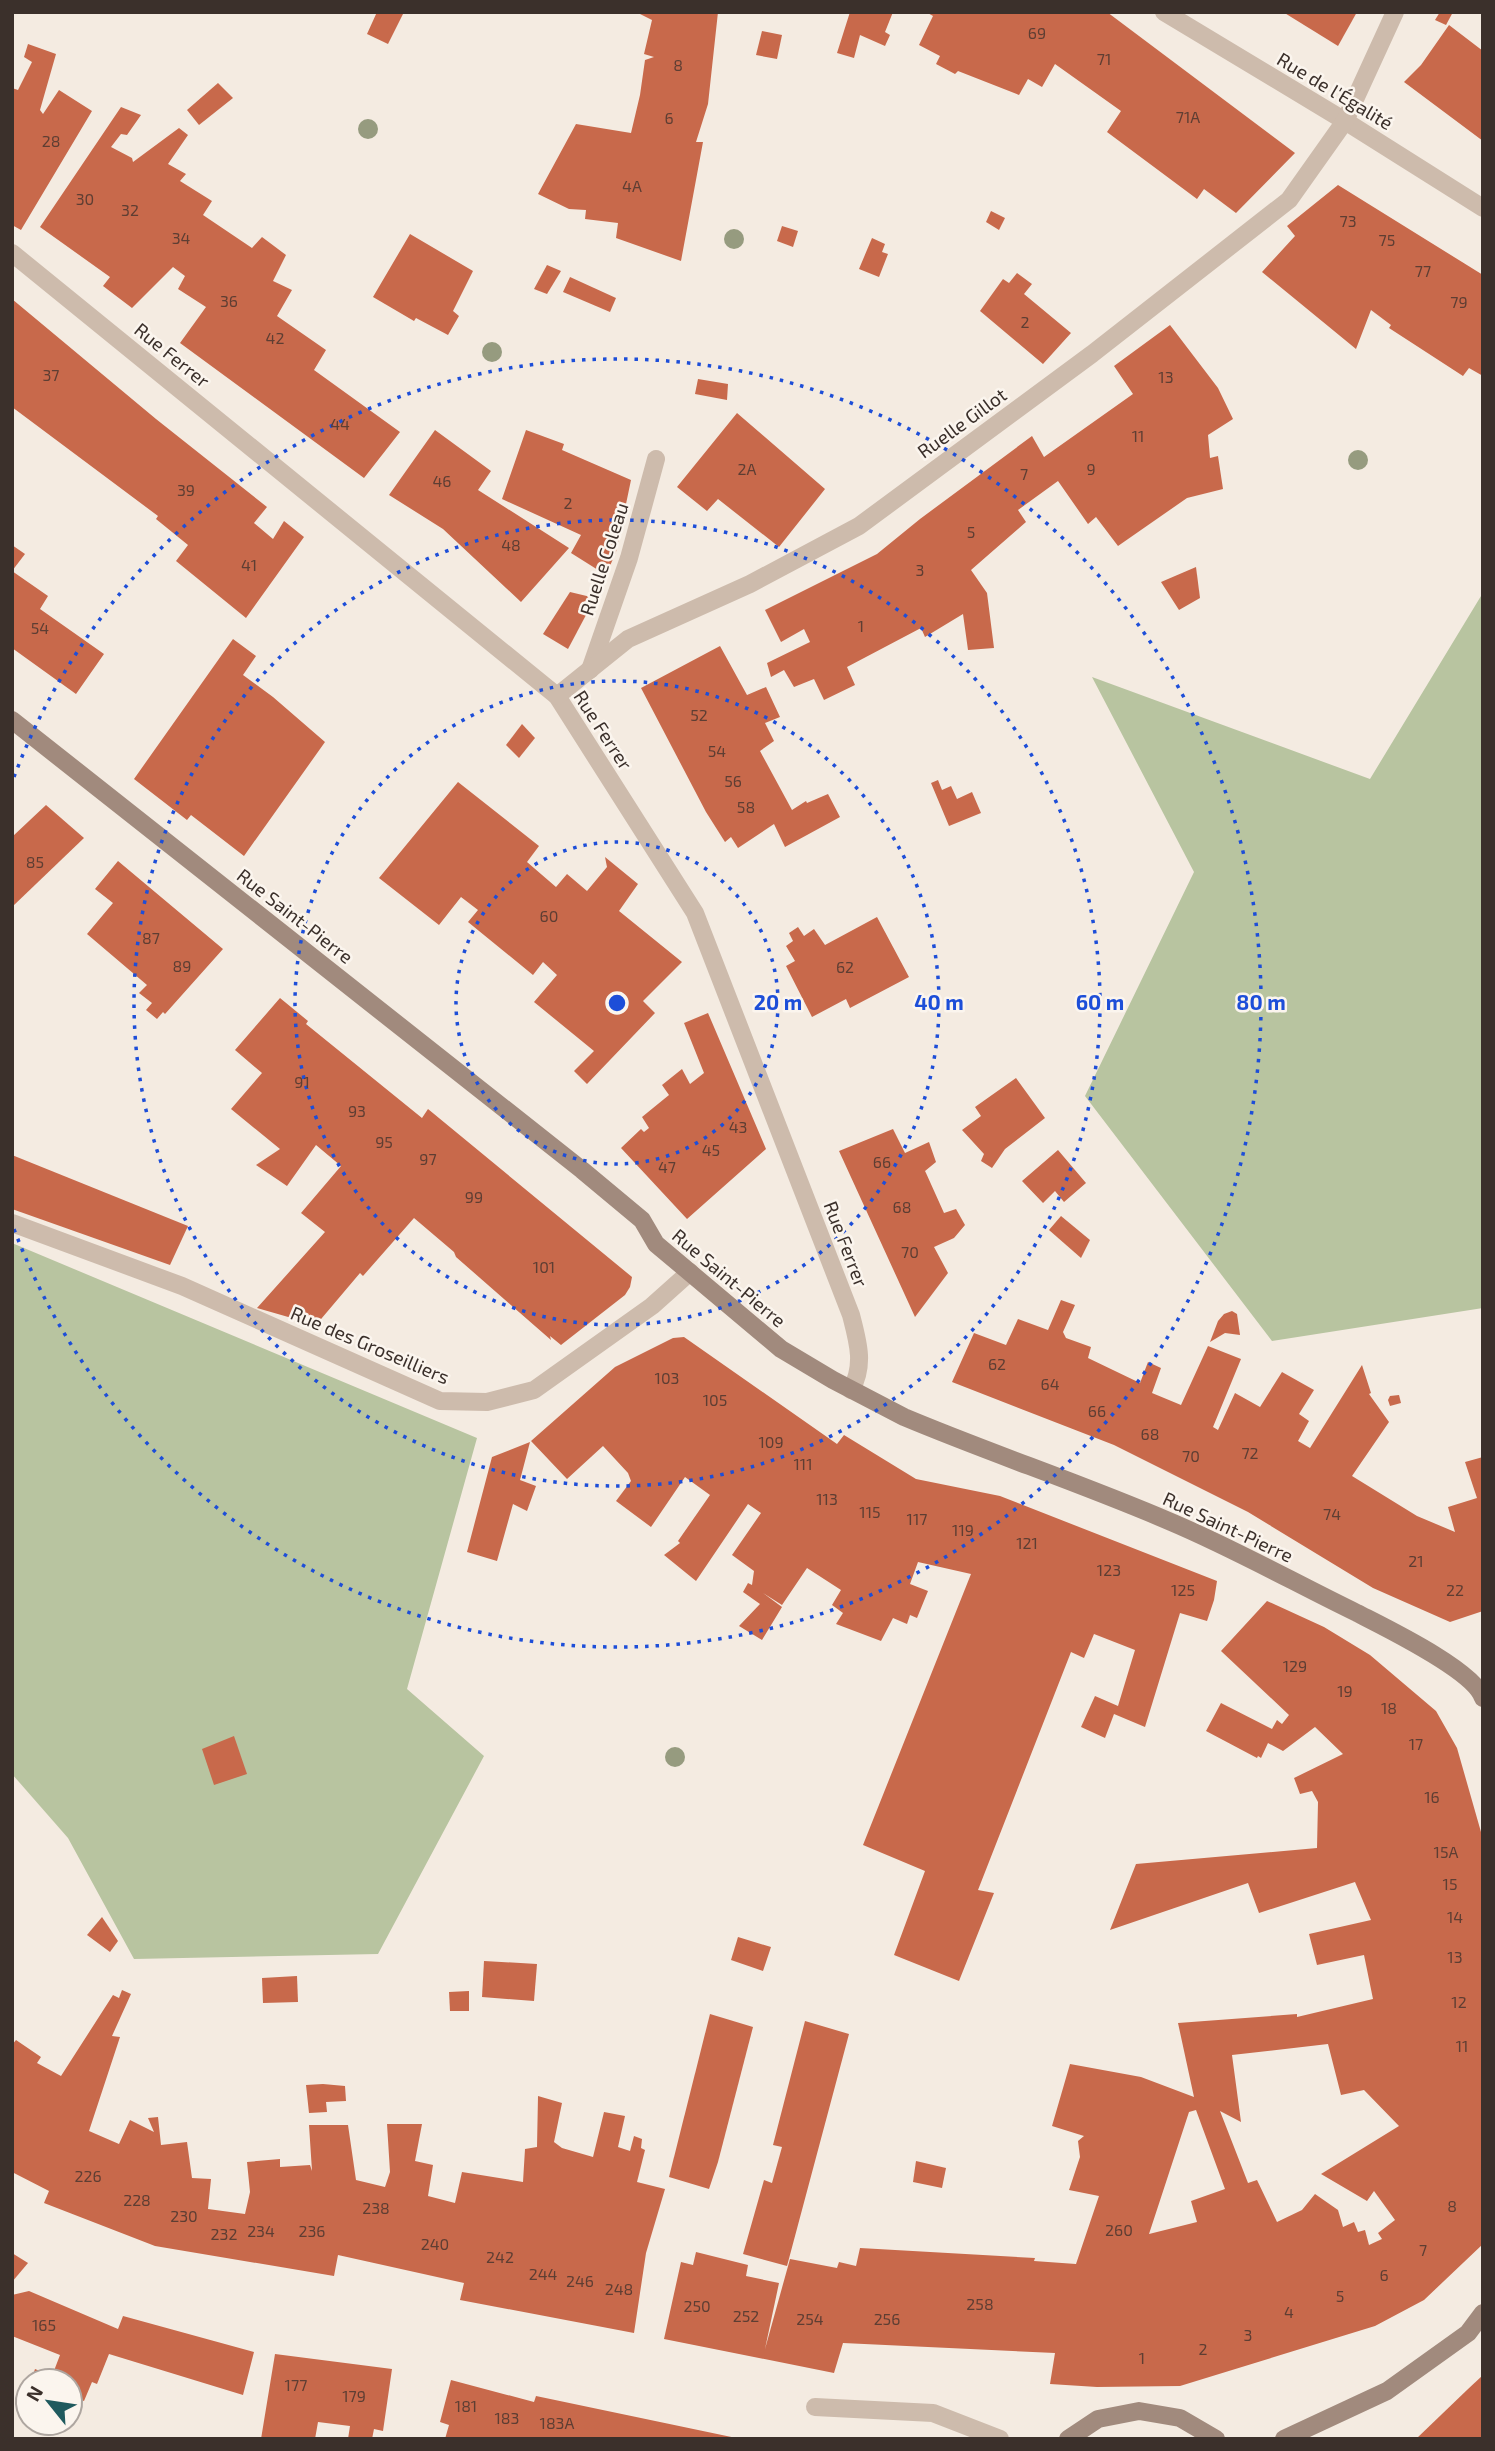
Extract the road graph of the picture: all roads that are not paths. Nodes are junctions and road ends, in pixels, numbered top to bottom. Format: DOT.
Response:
graph roads {
  1 [pos="1164,12"];
  2 [pos="1395,12"];
  3 [pos="1345,121"];
  4 [pos="1483,208"];
  5 [pos="12,253"];
  6 [pos="656,460"];
  7 [pos="590,670"];
  8 [pos="557,696"];
  9 [pos="12,720"];
  10 [pos="12,1223"];
  11 [pos="690,1272"];
  12 [pos="851,1390"];
  13 [pos="1482,1694"];
  14 [pos="1483,2312"];
  15 [pos="815,2407"];
  16 [pos="1000,2439"];
  17 [pos="1068,2439"];
  18 [pos="1216,2439"];
  19 [pos="1284,2439"];
  1 -- 3 [label="street, Rue de l'Égalité"];
  2 -- 3 [label="street, Ruelle Gillot"];
  3 -- 4 [label="street, Rue de l'Égalité"];
  3 -- 7 [label="street, Ruelle Gillot"];
  5 -- 8 [label="street, Rue Ferrer"];
  6 -- 7 [label="street, Ruelle Coleau"];
  7 -- 8 [label="street, Ruelle Gillot"];
  8 -- 12 [label="street, Rue Ferrer"];
  9 -- 11 [label="street, Rue Saint-Pierre"];
  10 -- 11 [label="street, Rue des Groseilliers"];
  11 -- 12 [label="street, Rue Saint-Pierre"];
  12 -- 13 [label="street, Rue Saint-Pierre"];
  14 -- 19 [label="street"];
  15 -- 16 [label="street"];
  17 -- 18 [label="street"];
}
